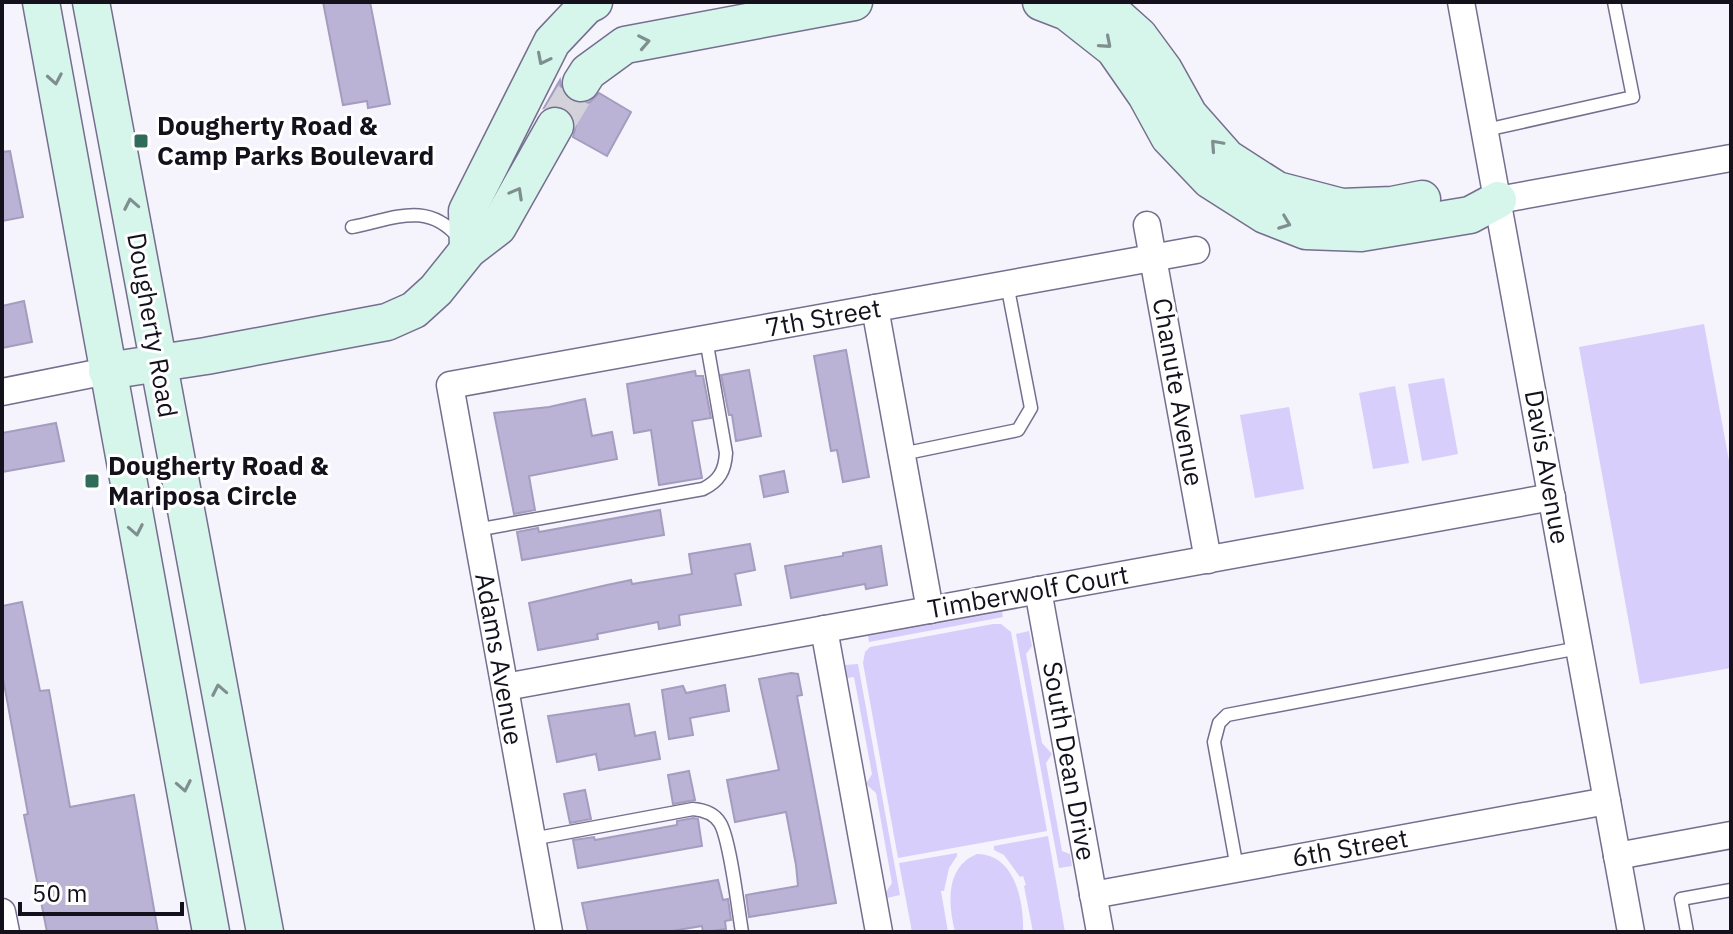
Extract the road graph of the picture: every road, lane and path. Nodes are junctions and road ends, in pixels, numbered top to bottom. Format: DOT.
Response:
graph roads {
  1 [pos="41,2"];
  2 [pos="91,2"];
  3 [pos="594,2"];
  4 [pos="854,2"];
  5 [pos="1041,2"];
  6 [pos="1101,2"];
  7 [pos="1461,2"];
  8 [pos="1614,2"];
  9 [pos="581,83"];
  10 [pos="555,126"];
  11 [pos="1486,130"];
  12 [pos="1731,158"];
  13 [pos="1498,200"];
  14 [pos="1147,225"];
  15 [pos="352,227"];
  16 [pos="468,250"];
  17 [pos="1196,250"];
  18 [pos="1153,258"];
  19 [pos="1007,284"];
  20 [pos="875,308"];
  21 [pos="706,339"];
  22 [pos="159,364"];
  23 [pos="107,371"];
  24 [pos="450,385"];
  25 [pos="2,392"];
  26 [pos="902,454"];
  27 [pos="1552,497"];
  28 [pos="476,530"];
  29 [pos="1208,560"];
  30 [pos="1038,590"];
  31 [pos="930,610"];
  32 [pos="824,629"];
  33 [pos="1579,648"];
  34 [pos="505,687"];
  35 [pos="1607,801"];
  36 [pos="1731,835"];
  37 [pos="532,839"];
  38 [pos="1617,856"];
  39 [pos="1237,868"];
  40 [pos="1731,890"];
  41 [pos="1093,895"];
  42 [pos="2,912"];
  43 [pos="6,932"];
  44 [pos="211,932"];
  45 [pos="265,932"];
  46 [pos="549,932"];
  47 [pos="742,932"];
  48 [pos="879,932"];
  49 [pos="1100,932"];
  50 [pos="1631,932"];
  51 [pos="1687,932"];
  1 -- 23 [label="street, Dougherty Road, one-way"];
  22 -- 2 [label="street, Dougherty Road, one-way"];
  3 -- 16 [label="street, one-way"];
  9 -- 4 [label="street, one-way"];
  5 -- 13 [label="street, one-way"];
  13 -- 6 [label="street, one-way"];
  7 -- 11 [label="street, Davis Avenue"];
  8 -- 11 [label="lane"];
  16 -- 10 [label="street, one-way"];
  11 -- 13 [label="street, Davis Avenue"];
  12 -- 13 [label="street"];
  13 -- 27 [label="street, Davis Avenue"];
  14 -- 18 [label="street, Chanute Avenue"];
  15 -- 16 [label="lane"];
  16 -- 22 [label="street"];
  17 -- 18 [label="street, 7th Street"];
  18 -- 19 [label="street, 7th Street"];
  18 -- 29 [label="street, Chanute Avenue"];
  19 -- 20 [label="street, 7th Street"];
  19 -- 26 [label="lane"];
  20 -- 21 [label="street, 7th Street"];
  20 -- 26 [label="street"];
  21 -- 24 [label="street, 7th Street"];
  21 -- 28 [label="lane"];
  22 -- 23 [label="street"];
  45 -- 22 [label="street, Dougherty Road, one-way"];
  23 -- 25 [label="street"];
  23 -- 44 [label="street, Dougherty Road, one-way"];
  24 -- 28 [label="street, Adams Avenue"];
  26 -- 31 [label="street"];
  27 -- 29 [label="street, Timberwolf Court"];
  27 -- 33 [label="street, Davis Avenue"];
  28 -- 34 [label="street, Adams Avenue"];
  29 -- 30 [label="street, Timberwolf Court"];
  30 -- 31 [label="street, Timberwolf Court"];
  30 -- 41 [label="street, South Dean Drive"];
  31 -- 32 [label="street, Timberwolf Court"];
  32 -- 34 [label="street, Timberwolf Court"];
  32 -- 48 [label="street"];
  33 -- 35 [label="street, Davis Avenue"];
  33 -- 39 [label="lane"];
  34 -- 37 [label="street, Adams Avenue"];
  35 -- 38 [label="street, Davis Avenue"];
  35 -- 39 [label="street, 6th Street"];
  36 -- 38 [label="street"];
  37 -- 46 [label="street, Adams Avenue"];
  37 -- 47 [label="lane"];
  38 -- 50 [label="street, Davis Avenue"];
  39 -- 41 [label="street, 6th Street"];
  40 -- 51 [label="lane"];
  41 -- 49 [label="street, South Dean Drive"];
  42 -- 43 [label="street"];
}
